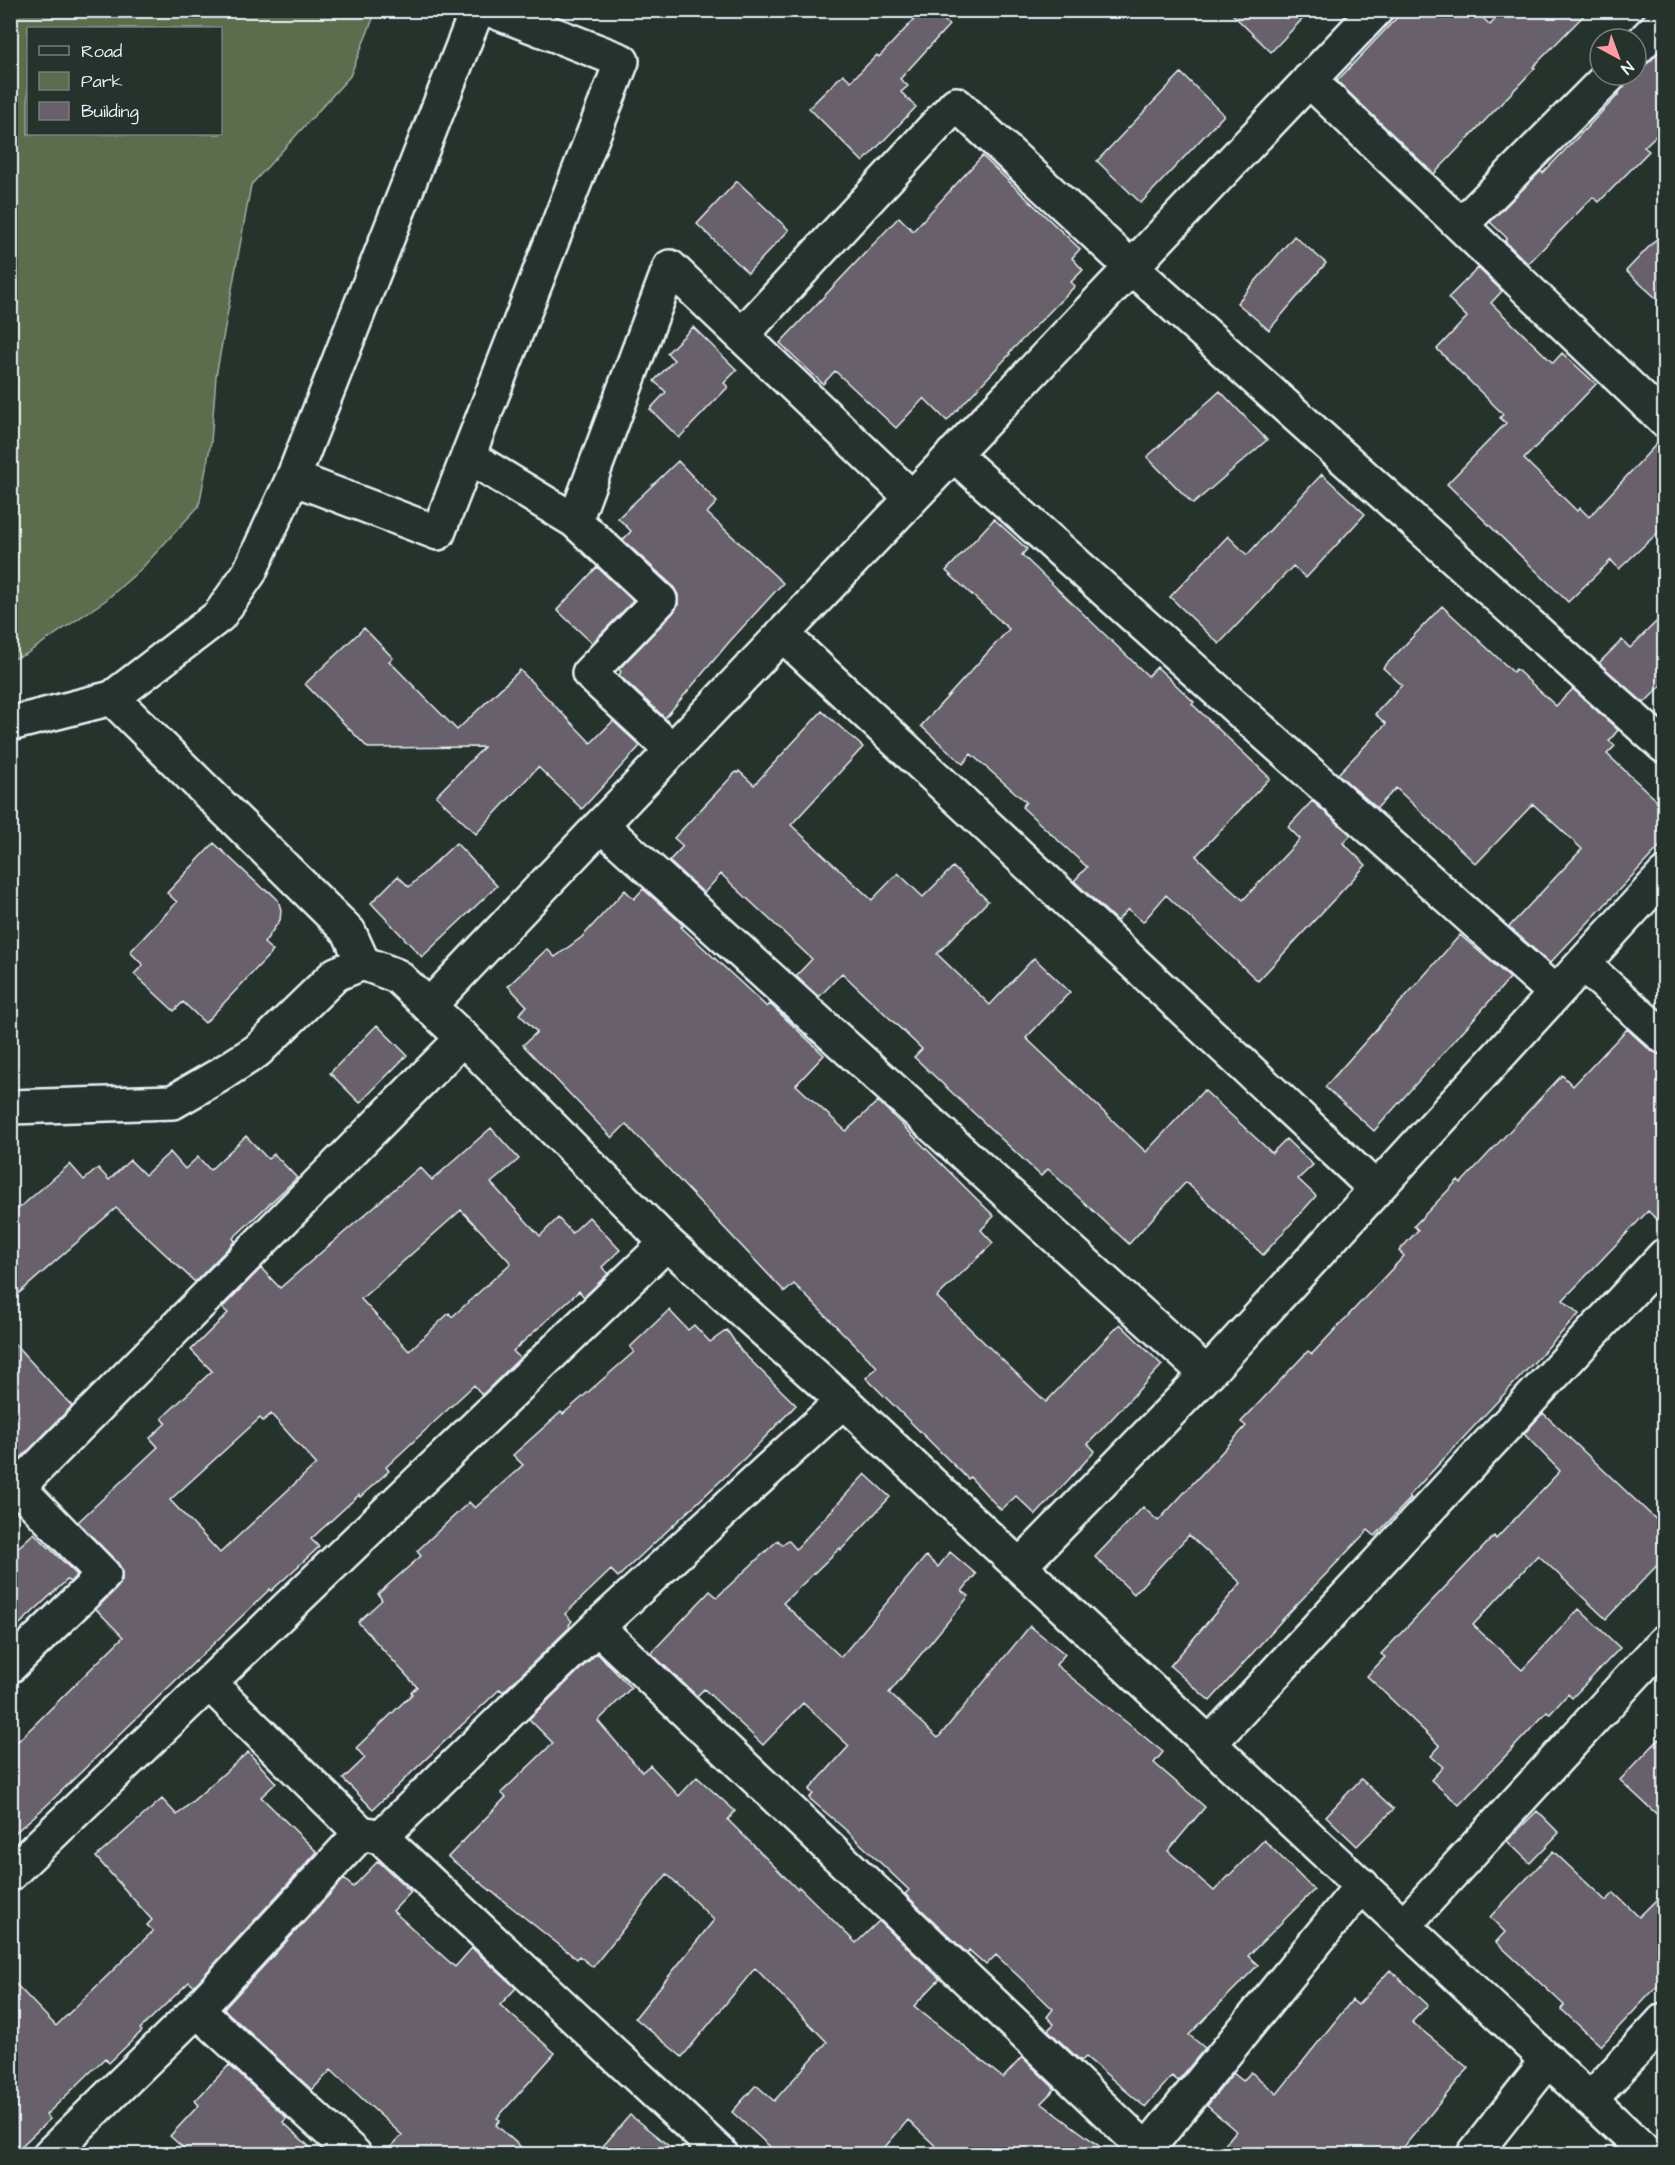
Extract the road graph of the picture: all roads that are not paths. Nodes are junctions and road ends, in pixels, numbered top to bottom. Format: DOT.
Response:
graph roads {
  1 [pos="477,10"];
  2 [pos="491,10"];
  3 [pos="1376,10"];
  4 [pos="1657,10"];
  5 [pos="1665,19"];
  6 [pos="1648,37"];
  7 [pos="1309,80"];
  8 [pos="1598,87"];
  9 [pos="1461,225"];
  10 [pos="1131,267"];
  11 [pos="742,335"];
  12 [pos="1665,420"];
  13 [pos="953,454"];
  14 [pos="468,456"];
  15 [pos="292,478"];
  16 [pos="912,498"];
  17 [pos="575,521"];
  18 [pos="782,634"];
  19 [pos="112,698"];
  20 [pos="10,724"];
  21 [pos="1665,746"];
  22 [pos="672,750"];
  23 [pos="601,825"];
  24 [pos="1665,875"];
  25 [pos="363,963"];
  26 [pos="1583,964"];
  27 [pos="1556,993"];
  28 [pos="429,1006"];
  29 [pos="1665,1037"];
  30 [pos="463,1038"];
  31 [pos="10,1107"];
  32 [pos="1376,1189"];
  33 [pos="666,1243"];
  34 [pos="1665,1256"];
  35 [pos="1207,1374"];
  36 [pos="843,1401"];
  37 [pos="14,1483"];
  38 [pos="1020,1566"];
  39 [pos="597,1627"];
  40 [pos="1665,1642"];
  41 [pos="10,1666"];
  42 [pos="209,1683"];
  43 [pos="1210,1743"];
  44 [pos="371,1835"];
  45 [pos="10,1874"];
  46 [pos="1362,1886"];
  47 [pos="1404,1925"];
  48 [pos="197,2010"];
  49 [pos="1665,2020"];
  50 [pos="1548,2060"];
  51 [pos="1590,2100"];
  52 [pos="1145,2152"];
  53 [pos="50,2154"];
  54 [pos="354,2154"];
  55 [pos="721,2154"];
  56 [pos="1474,2154"];
  57 [pos="1648,2154"];
  1 -- 15 [label="street"];
  2 -- 14 [label="street"];
  3 -- 7 [label="street"];
  4 -- 5 [label="street"];
  5 -- 6 [label="street"];
  7 -- 9 [label="street"];
  7 -- 10 [label="street"];
  8 -- 9 [label="street"];
  9 -- 12 [label="street"];
  10 -- 11 [label="street"];
  10 -- 13 [label="street"];
  10 -- 21 [label="street"];
  11 -- 16 [label="street"];
  11 -- 17 [label="street"];
  13 -- 16 [label="street"];
  13 -- 27 [label="street"];
  14 -- 15 [label="street"];
  14 -- 17 [label="street"];
  15 -- 19 [label="street"];
  16 -- 18 [label="street"];
  17 -- 22 [label="street"];
  18 -- 22 [label="street"];
  18 -- 32 [label="street"];
  19 -- 20 [label="street"];
  19 -- 25 [label="street"];
  22 -- 23 [label="street"];
  23 -- 28 [label="street"];
  23 -- 35 [label="street"];
  24 -- 26 [label="street"];
  25 -- 28 [label="street"];
  25 -- 31 [label="street"];
  26 -- 27 [label="street"];
  26 -- 29 [label="street"];
  27 -- 32 [label="street"];
  28 -- 30 [label="street"];
  30 -- 33 [label="street"];
  30 -- 37 [label="street"];
  32 -- 35 [label="street"];
  33 -- 36 [label="street"];
  33 -- 42 [label="street"];
  34 -- 43 [label="street"];
  35 -- 38 [label="street"];
  36 -- 38 [label="street"];
  36 -- 39 [label="street"];
  37 -- 41 [label="street"];
  38 -- 43 [label="street"];
  39 -- 44 [label="street"];
  39 -- 52 [label="street"];
  40 -- 47 [label="street"];
  42 -- 44 [label="street"];
  42 -- 45 [label="street"];
  43 -- 46 [label="street"];
  44 -- 48 [label="street"];
  44 -- 55 [label="street"];
  46 -- 47 [label="street"];
  46 -- 52 [label="street"];
  47 -- 50 [label="street"];
  48 -- 53 [label="street"];
  48 -- 54 [label="street"];
  49 -- 51 [label="street"];
  50 -- 51 [label="street"];
  50 -- 56 [label="street"];
  51 -- 57 [label="street"];
}
